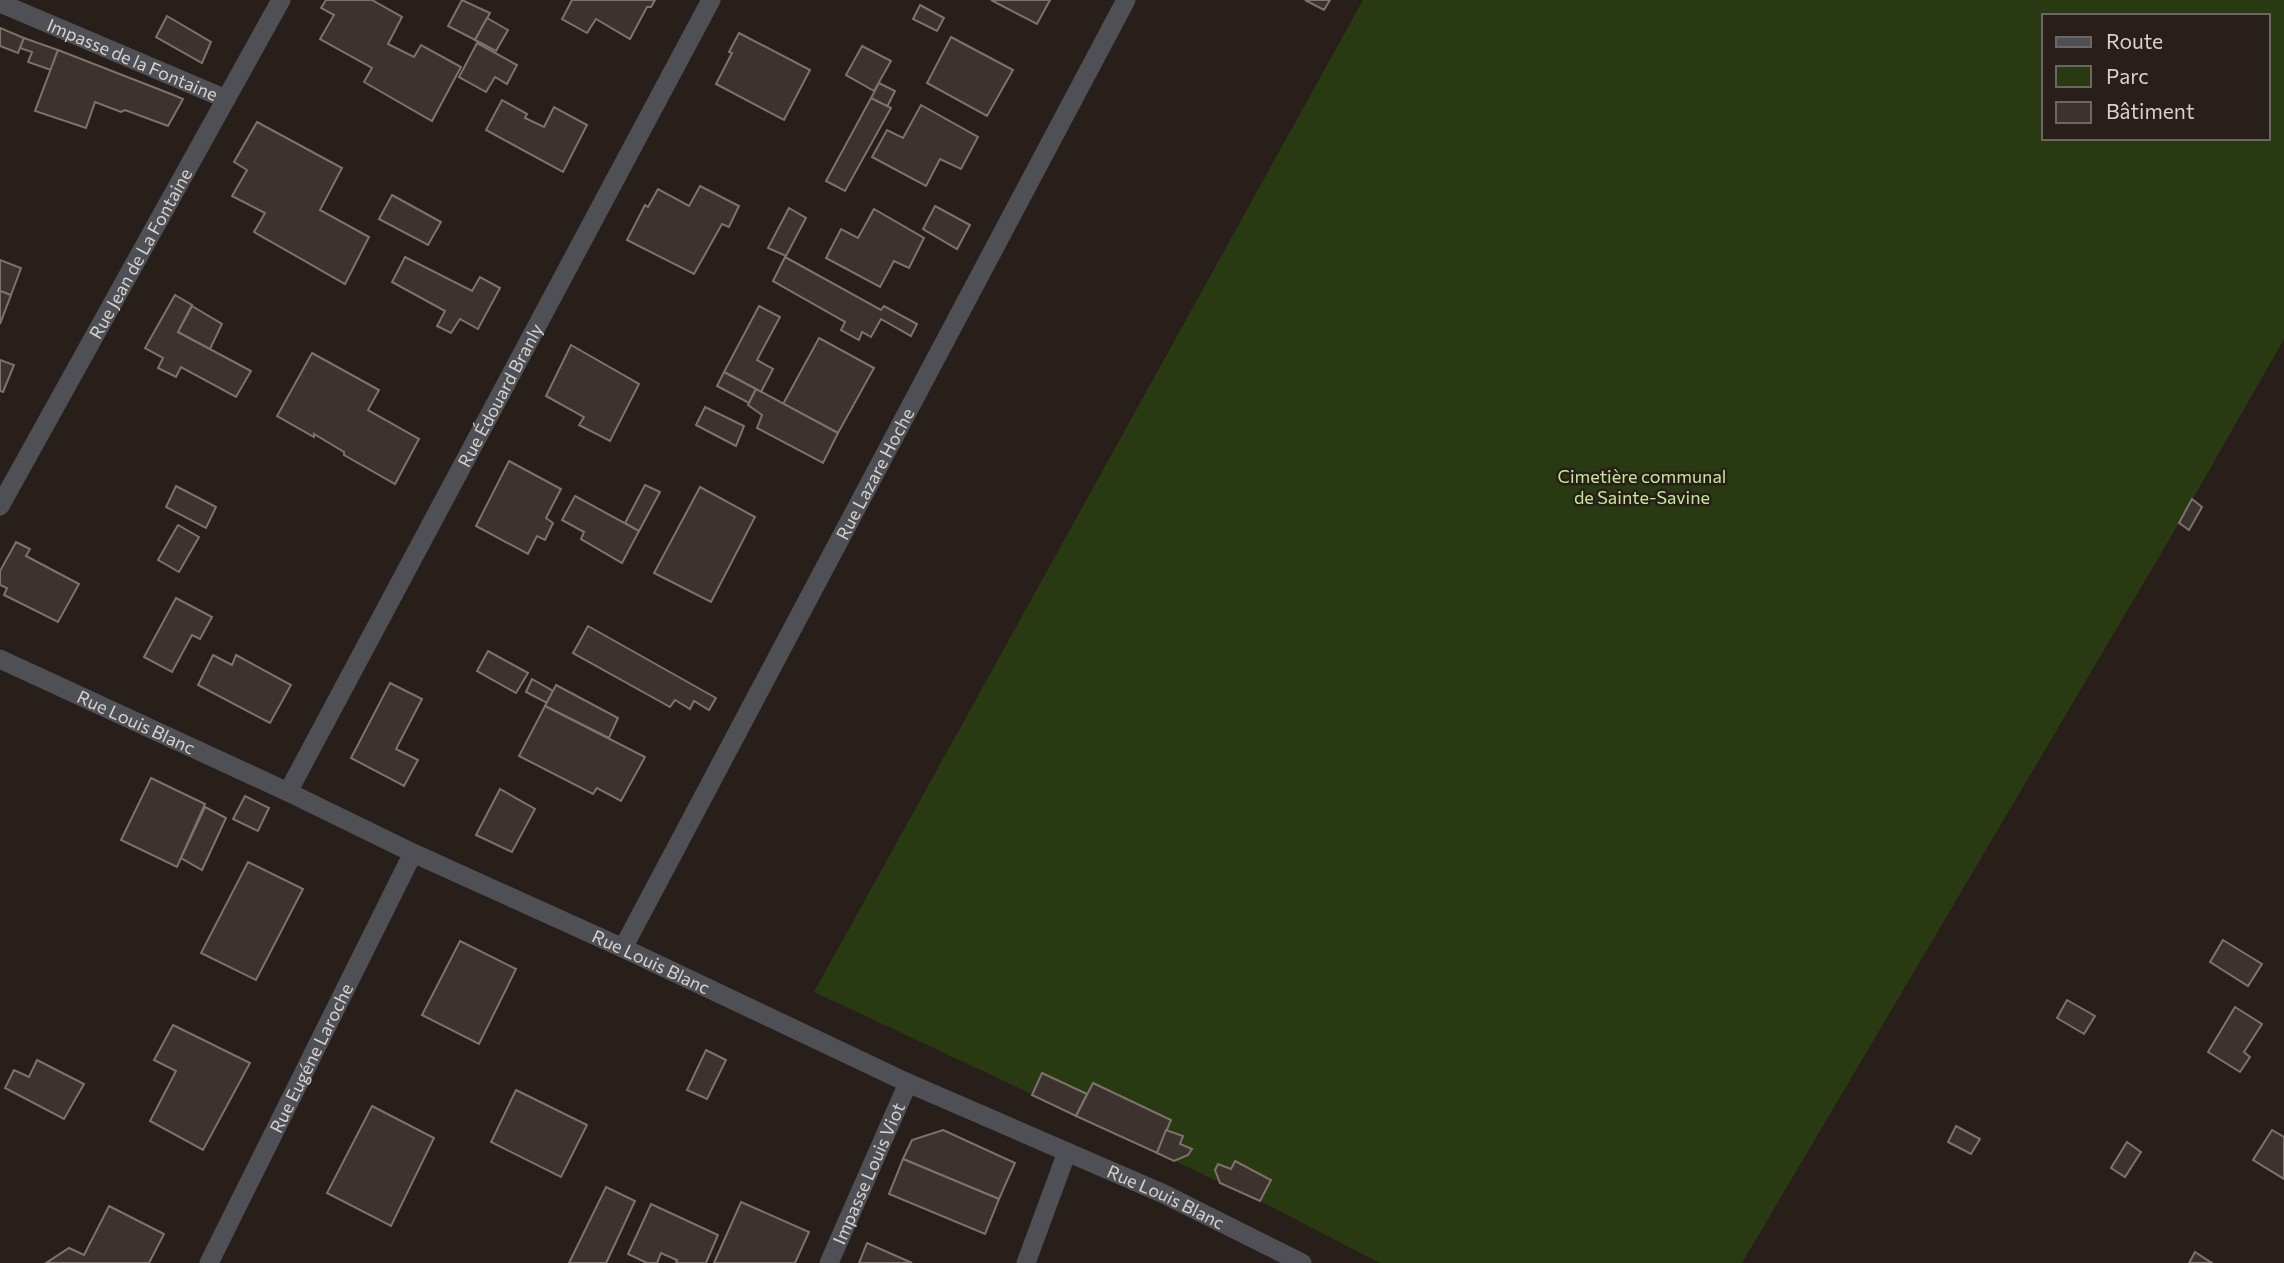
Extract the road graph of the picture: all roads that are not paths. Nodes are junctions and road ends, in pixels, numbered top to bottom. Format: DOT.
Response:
graph roads {
  1 [pos="281,0"];
  2 [pos="711,0"];
  3 [pos="1126,0"];
  4 [pos="0,3"];
  5 [pos="226,99"];
  6 [pos="0,506"];
  7 [pos="0,659"];
  8 [pos="288,792"];
  9 [pos="413,853"];
  10 [pos="623,948"];
  11 [pos="908,1083"];
  12 [pos="1067,1152"];
  13 [pos="209,1263"];
  14 [pos="829,1263"];
  15 [pos="1026,1263"];
  16 [pos="1302,1263"];
  1 -- 5 [label="street, Rue Jean de La Fontaine"];
  2 -- 8 [label="street, Rue Édouard Branly"];
  3 -- 10 [label="street, Rue Lazare Hoche"];
  4 -- 5 [label="street, Impasse de la Fontaine"];
  5 -- 6 [label="street, Rue Jean de La Fontaine"];
  7 -- 8 [label="street, Rue Louis Blanc"];
  8 -- 9 [label="street, Rue Louis Blanc"];
  9 -- 10 [label="street, Rue Louis Blanc"];
  9 -- 13 [label="street, Rue Eugéne Laroche"];
  10 -- 11 [label="street, Rue Louis Blanc"];
  11 -- 12 [label="street, Rue Louis Blanc"];
  11 -- 14 [label="street, Impasse Louis Viot"];
  12 -- 15 [label="street"];
  12 -- 16 [label="street, Rue Louis Blanc"];
}
